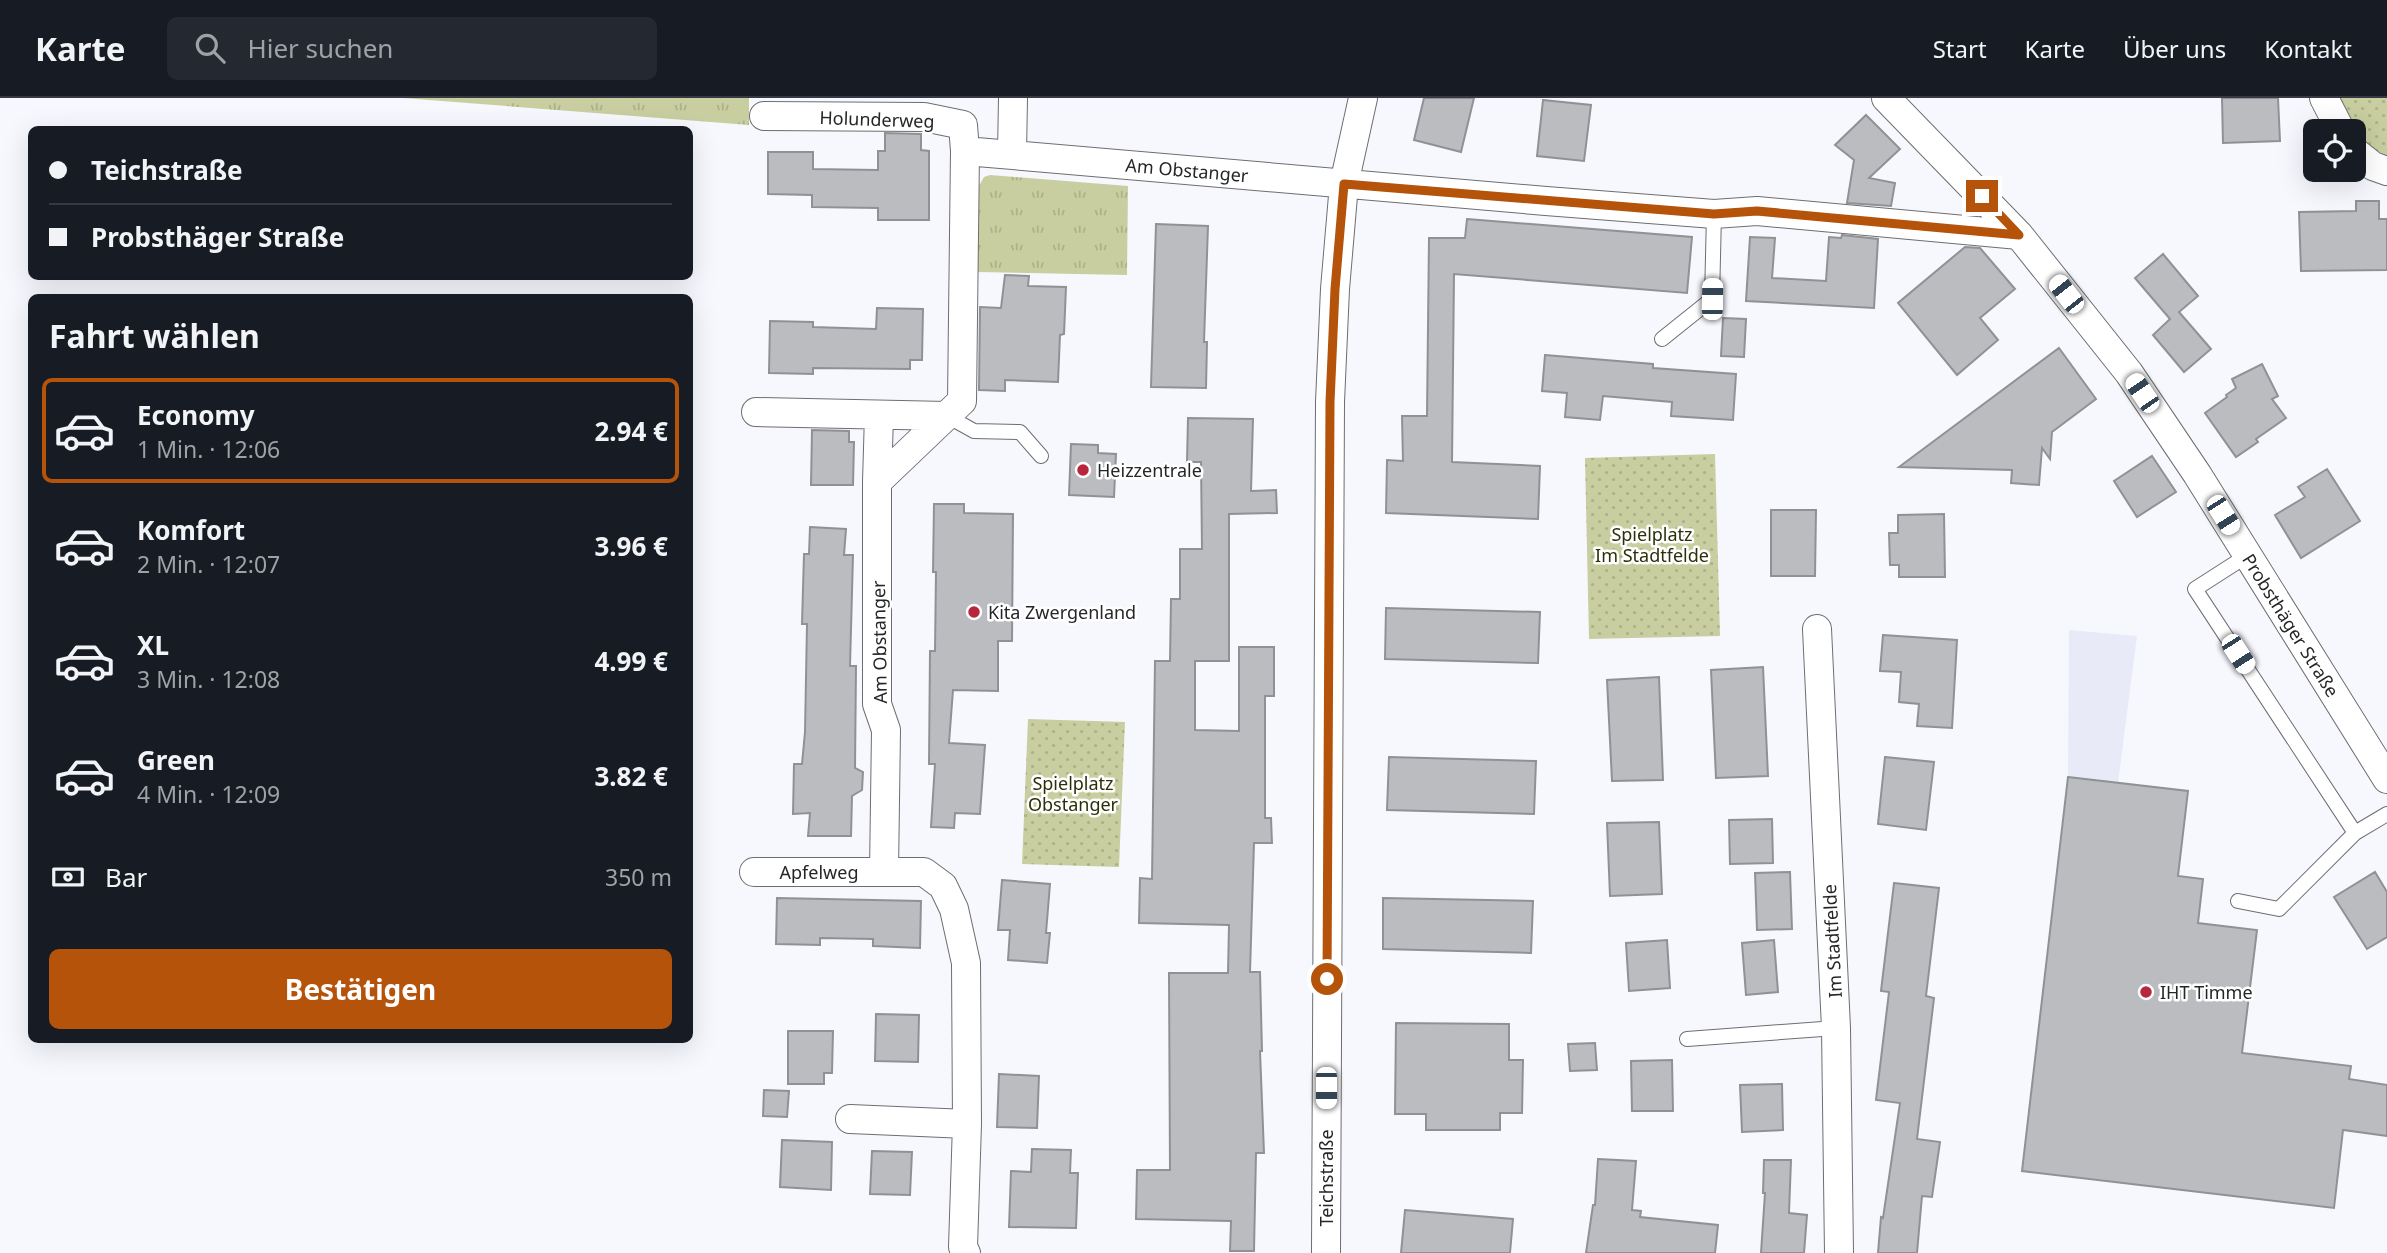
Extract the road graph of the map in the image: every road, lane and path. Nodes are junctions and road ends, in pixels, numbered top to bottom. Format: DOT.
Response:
graph roads {
  1 [pos="1013,98"];
  2 [pos="1363,98"];
  3 [pos="1886,98"];
  4 [pos="2324,98"];
  5 [pos="764,116"];
  6 [pos="2335,119"];
  7 [pos="965,151"];
  8 [pos="1012,154"];
  9 [pos="2366,160"];
  10 [pos="2387,171"];
  11 [pos="1344,184"];
  12 [pos="1714,214"];
  13 [pos="2019,235"];
  14 [pos="1662,340"];
  15 [pos="756,412"];
  16 [pos="879,415"];
  17 [pos="947,416"];
  18 [pos="1041,456"];
  19 [pos="877,482"];
  20 [pos="2248,555"];
  21 [pos="1817,629"];
  22 [pos="2387,779"];
  23 [pos="2387,814"];
  24 [pos="2355,833"];
  25 [pos="754,872"];
  26 [pos="884,872"];
  27 [pos="2238,901"];
  28 [pos="1836,1028"];
  29 [pos="1687,1040"];
  30 [pos="850,1119"];
  31 [pos="967,1124"];
  32 [pos="964,1250"];
  33 [pos="1326,1253"];
  34 [pos="1839,1253"];
  1 -- 8 [label="street"];
  2 -- 11 [label="street, Teichstraße"];
  3 -- 13 [label="street, Probsthäger Straße"];
  4 -- 6 [label="street"];
  5 -- 7 [label="street, Holunderweg"];
  7 -- 8 [label="street, Am Obstanger"];
  7 -- 17 [label="street"];
  8 -- 11 [label="street, Am Obstanger"];
  9 -- 10 [label="street"];
  11 -- 12 [label="street"];
  11 -- 33 [label="street, Teichstraße"];
  12 -- 13 [label="street"];
  12 -- 14 [label="lane"];
  13 -- 20 [label="street, Probsthäger Straße"];
  15 -- 16 [label="street"];
  16 -- 17 [label="street"];
  16 -- 19 [label="street, Am Obstanger"];
  17 -- 18 [label="lane"];
  17 -- 19 [label="street"];
  19 -- 26 [label="street, Am Obstanger"];
  20 -- 22 [label="street, Probsthäger Straße"];
  20 -- 24 [label="lane"];
  21 -- 28 [label="street, Im Stadtfelde"];
  23 -- 24 [label="lane"];
  24 -- 27 [label="lane"];
  25 -- 26 [label="street, Apfelweg"];
  26 -- 31 [label="street"];
  28 -- 29 [label="lane"];
  28 -- 34 [label="street, Im Stadtfelde"];
  30 -- 31 [label="street"];
  31 -- 32 [label="street"];
}
